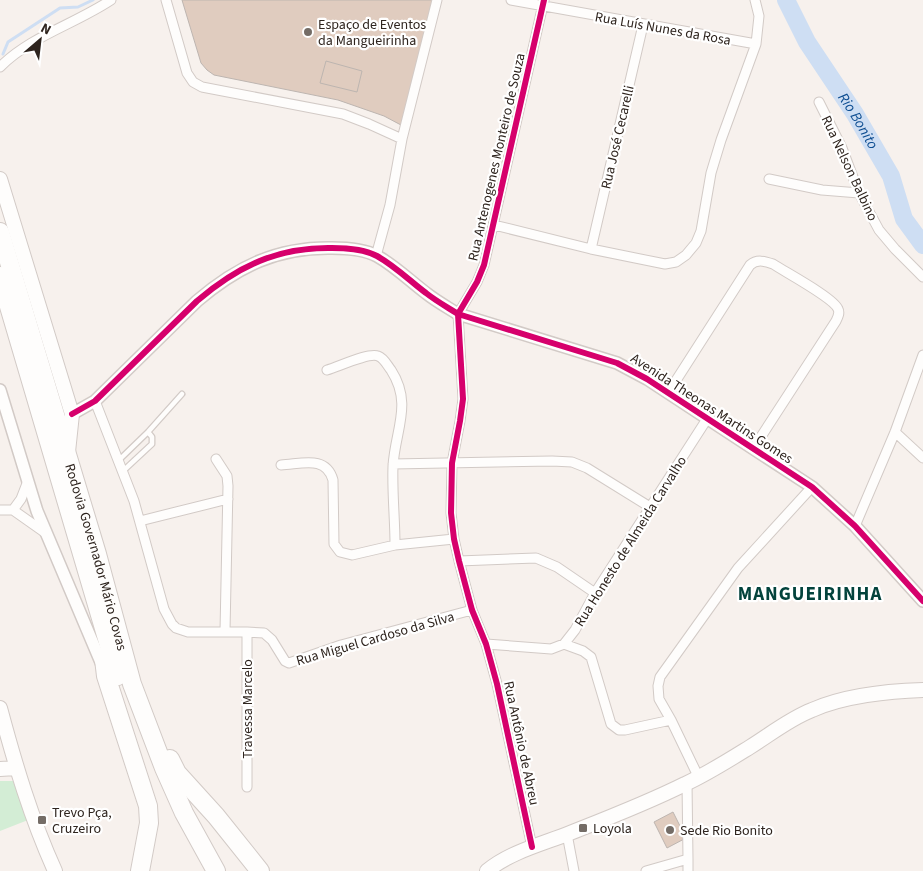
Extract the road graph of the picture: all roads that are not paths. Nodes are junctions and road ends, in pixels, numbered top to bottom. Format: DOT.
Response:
graph roads {
  1 [pos="111,0"];
  2 [pos="166,0"];
  3 [pos="437,0"];
  4 [pos="511,0"];
  5 [pos="754,0"];
  6 [pos="543,3"];
  7 [pos="643,25"];
  8 [pos="756,44"];
  9 [pos="0,67"];
  10 [pos="818,102"];
  11 [pos="402,140"];
  12 [pos="0,179"];
  13 [pos="769,179"];
  14 [pos="859,193"];
  15 [pos="494,225"];
  16 [pos="0,232"];
  17 [pos="591,249"];
  18 [pos="376,256"];
  19 [pos="0,276"];
  20 [pos="923,277"];
  21 [pos="458,314"];
  22 [pos="0,324"];
  23 [pos="21,345"];
  24 [pos="923,355"];
  25 [pos="327,370"];
  26 [pos="0,390"];
  27 [pos="668,392"];
  28 [pos="182,394"];
  29 [pos="95,401"];
  30 [pos="72,414"];
  31 [pos="707,419"];
  32 [pos="148,432"];
  33 [pos="895,432"];
  34 [pos="753,450"];
  35 [pos="67,457"];
  36 [pos="923,458"];
  37 [pos="216,459"];
  38 [pos="118,461"];
  39 [pos="452,463"];
  40 [pos="393,464"];
  41 [pos="281,465"];
  42 [pos="121,472"];
  43 [pos="28,481"];
  44 [pos="812,488"];
  45 [pos="228,499"];
  46 [pos="650,507"];
  47 [pos="0,510"];
  48 [pos="13,510"];
  49 [pos="140,520"];
  50 [pos="855,526"];
  51 [pos="47,534"];
  52 [pos="454,538"];
  53 [pos="395,546"];
  54 [pos="459,561"];
  55 [pos="595,593"];
  56 [pos="923,601"];
  57 [pos="97,606"];
  58 [pos="472,610"];
  59 [pos="224,631"];
  60 [pos="247,632"];
  61 [pos="486,644"];
  62 [pos="564,644"];
  63 [pos="106,676"];
  64 [pos="132,684"];
  65 [pos="923,690"];
  66 [pos="0,708"];
  67 [pos="671,720"];
  68 [pos="0,768"];
  69 [pos="16,768"];
  70 [pos="693,780"];
  71 [pos="247,787"];
  72 [pos="567,834"];
  73 [pos="532,847"];
  74 [pos="688,859"];
  75 [pos="502,866"];
  76 [pos="55,871"];
  77 [pos="140,871"];
  78 [pos="202,871"];
  79 [pos="216,871"];
  80 [pos="260,871"];
  81 [pos="487,871"];
  82 [pos="574,871"];
  83 [pos="646,871"];
  84 [pos="688,871"];
  1 -- 9 [label="street"];
  2 -- 11 [label="street"];
  3 -- 11 [label="street"];
  4 -- 6 [label="street, Rua Luís Nunes da Rosa"];
  5 -- 8 [label="street"];
  6 -- 7 [label="street, Rua Luís Nunes da Rosa"];
  6 -- 15 [label="street, Rua Antenogenes Monteiro de Souza"];
  7 -- 8 [label="street, Rua Luís Nunes da Rosa"];
  7 -- 17 [label="street, Rua José Cecarelli"];
  8 -- 17 [label="street"];
  10 -- 14 [label="street, Rua Nelson Balbino"];
  11 -- 18 [label="street"];
  12 -- 30 [label="main road"];
  13 -- 14 [label="street"];
  14 -- 20 [label="street, Rua Nelson Balbino"];
  15 -- 17 [label="street"];
  15 -- 21 [label="street, Rua Antenogenes Monteiro de Souza"];
  16 -- 35 [label="highway, Rodovia Governador Mário Covas"];
  18 -- 21 [label="street, Avenida Theonas Martins Gomes"];
  18 -- 29 [label="street, Avenida Theonas Martins Gomes"];
  19 -- 23 [label="highway, Rodovia Governador Mário Covas"];
  21 -- 27 [label="street, Avenida Theonas Martins Gomes"];
  21 -- 39 [label="street, Rua Antônio de Abreu"];
  22 -- 23 [label="highway"];
  23 -- 57 [label="highway, Rodovia Governador Mário Covas"];
  24 -- 33 [label="street"];
  25 -- 40 [label="street"];
  26 -- 43 [label="street"];
  27 -- 31 [label="street, Avenida Theonas Martins Gomes"];
  27 -- 34 [label="street"];
  28 -- 32 [label="lane"];
  29 -- 30 [label="street, Avenida Theonas Martins Gomes"];
  29 -- 38 [label="street, Rua Miguel Cardoso da Silva"];
  30 -- 35 [label="main road"];
  31 -- 34 [label="street, Avenida Theonas Martins Gomes"];
  31 -- 46 [label="street, Rua Honesto de Almeida Carvalho"];
  32 -- 38 [label="lane"];
  32 -- 42 [label="lane"];
  33 -- 36 [label="street"];
  33 -- 50 [label="street"];
  34 -- 44 [label="street, Avenida Theonas Martins Gomes"];
  35 -- 64 [label="highway, Rodovia Governador Mário Covas"];
  37 -- 45 [label="street"];
  38 -- 42 [label="street, Rua Miguel Cardoso da Silva"];
  39 -- 40 [label="street"];
  39 -- 46 [label="street"];
  39 -- 52 [label="street, Rua Antônio de Abreu"];
  40 -- 53 [label="street"];
  41 -- 53 [label="street"];
  42 -- 49 [label="street, Rua Miguel Cardoso da Silva"];
  43 -- 48 [label="street"];
  43 -- 51 [label="street"];
  44 -- 50 [label="street, Avenida Theonas Martins Gomes"];
  44 -- 67 [label="street"];
  45 -- 49 [label="street"];
  45 -- 59 [label="street"];
  46 -- 55 [label="street, Rua Honesto de Almeida Carvalho"];
  47 -- 48 [label="street"];
  48 -- 51 [label="street"];
  49 -- 59 [label="street, Rua Miguel Cardoso da Silva"];
  50 -- 56 [label="street, Avenida Theonas Martins Gomes"];
  51 -- 63 [label="street"];
  52 -- 53 [label="street"];
  52 -- 54 [label="street, Rua Antônio de Abreu"];
  54 -- 55 [label="street"];
  54 -- 58 [label="street, Rua Antônio de Abreu"];
  55 -- 62 [label="street, Rua Honesto de Almeida Carvalho"];
  57 -- 63 [label="highway"];
  57 -- 78 [label="highway, Rodovia Governador Mário Covas"];
  58 -- 60 [label="street, Rua Miguel Cardoso da Silva"];
  58 -- 61 [label="street, Rua Antônio de Abreu"];
  59 -- 60 [label="street, Rua Miguel Cardoso da Silva"];
  60 -- 71 [label="street, Travessa Marcelo"];
  61 -- 62 [label="street"];
  61 -- 73 [label="street, Rua Antônio de Abreu"];
  62 -- 67 [label="street"];
  63 -- 77 [label="highway"];
  64 -- 79 [label="highway, Rodovia Governador Mário Covas"];
  64 -- 80 [label="highway"];
  65 -- 70 [label="main road"];
  66 -- 69 [label="main road"];
  67 -- 70 [label="street"];
  68 -- 69 [label="main road"];
  69 -- 76 [label="main road"];
  70 -- 72 [label="main road"];
  70 -- 74 [label="street"];
  72 -- 73 [label="main road"];
  72 -- 82 [label="street"];
  73 -- 75 [label="main road"];
  74 -- 83 [label="street"];
  74 -- 84 [label="street"];
  75 -- 81 [label="main road"];
}
